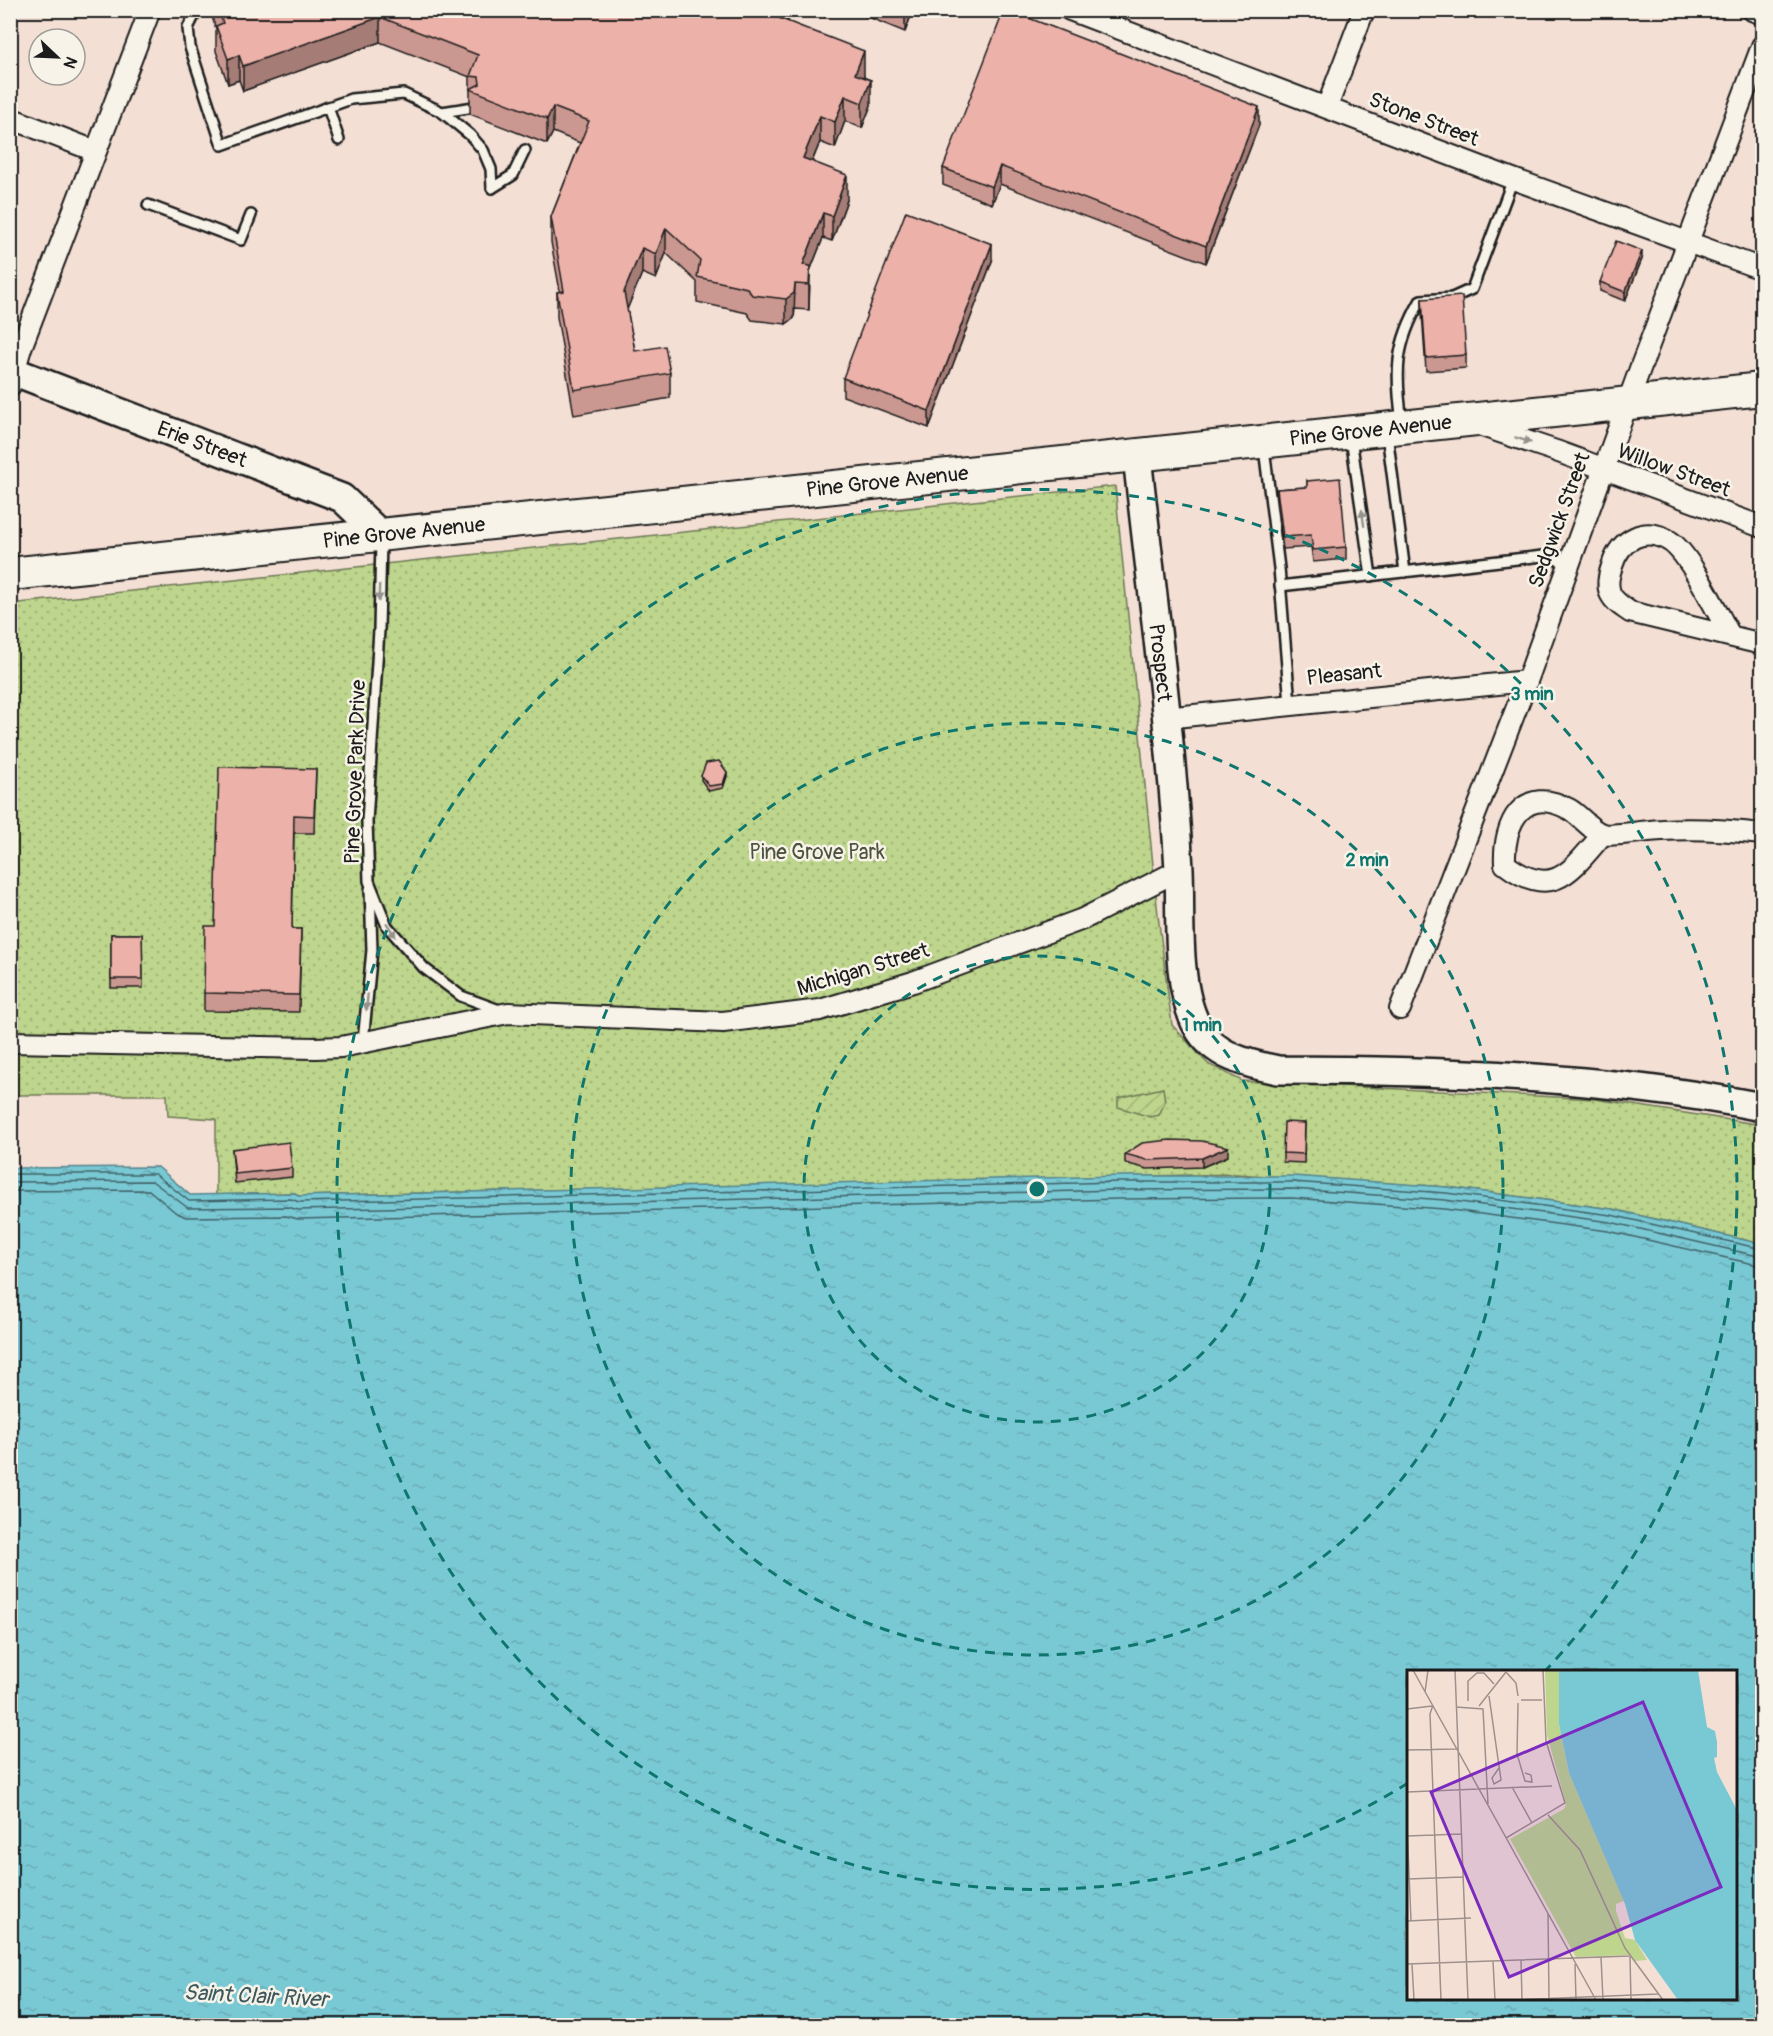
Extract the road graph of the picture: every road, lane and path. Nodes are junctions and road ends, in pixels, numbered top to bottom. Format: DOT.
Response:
graph roads {
  1 [pos="150,10"];
  2 [pos="197,10"];
  3 [pos="1070,10"];
  4 [pos="1364,10"];
  5 [pos="1752,10"];
  6 [pos="1762,14"];
  7 [pos="1103,16"];
  8 [pos="1762,46"];
  9 [pos="474,106"];
  10 [pos="328,107"];
  11 [pos="1327,107"];
  12 [pos="442,112"];
  13 [pos="10,118"];
  14 [pos="339,140"];
  15 [pos="525,150"];
  16 [pos="95,151"];
  17 [pos="1513,179"];
  18 [pos="148,205"];
  19 [pos="251,215"];
  20 [pos="1687,241"];
  21 [pos="1762,269"];
  22 [pos="12,376"];
  23 [pos="1762,390"];
  24 [pos="1628,403"];
  25 [pos="1468,422"];
  26 [pos="1395,429"];
  27 [pos="1351,433"];
  28 [pos="1263,442"];
  29 [pos="1137,456"];
  30 [pos="1606,471"];
  31 [pos="1762,527"];
  32 [pos="381,535"];
  33 [pos="1569,563"];
  34 [pos="1405,572"];
  35 [pos="10,574"];
  36 [pos="1371,576"];
  37 [pos="1280,586"];
  38 [pos="1730,635"];
  39 [pos="1762,644"];
  40 [pos="1527,681"];
  41 [pos="1290,704"];
  42 [pos="1165,718"];
  43 [pos="1602,834"];
  44 [pos="1762,834"];
  45 [pos="1179,870"];
  46 [pos="369,881"];
  47 [pos="1400,1010"];
  48 [pos="508,1013"];
  49 [pos="10,1042"];
  50 [pos="363,1042"];
  51 [pos="1762,1107"];
  1 -- 16 [label="street"];
  2 -- 10 [label="lane"];
  3 -- 7 [label="street, Stone Street"];
  4 -- 11 [label="street"];
  5 -- 6 [label="street"];
  7 -- 11 [label="street, Stone Street"];
  8 -- 20 [label="street, Sedgwick Street"];
  9 -- 12 [label="lane"];
  10 -- 12 [label="lane"];
  10 -- 14 [label="lane"];
  11 -- 17 [label="street, Stone Street"];
  12 -- 15 [label="lane"];
  13 -- 16 [label="street"];
  16 -- 22 [label="street"];
  17 -- 20 [label="street, Stone Street"];
  17 -- 26 [label="lane"];
  18 -- 19 [label="lane"];
  20 -- 21 [label="street, Stone Street"];
  20 -- 24 [label="street, Sedgwick Street"];
  22 -- 32 [label="street, Erie Street"];
  23 -- 24 [label="main road, Pine Grove Avenue"];
  24 -- 25 [label="main road, Pine Grove Avenue"];
  24 -- 30 [label="street, Sedgwick Street"];
  25 -- 26 [label="main road, Pine Grove Avenue"];
  25 -- 30 [label="street, Willow Street, one-way"];
  26 -- 27 [label="main road, Pine Grove Avenue"];
  26 -- 34 [label="lane"];
  27 -- 28 [label="main road, Pine Grove Avenue"];
  36 -- 27 [label="lane, one-way"];
  28 -- 29 [label="main road, Pine Grove Avenue"];
  28 -- 37 [label="lane"];
  29 -- 32 [label="main road, Pine Grove Avenue"];
  29 -- 42 [label="street, Prospect"];
  30 -- 31 [label="street, Willow Street"];
  30 -- 33 [label="street, Sedgwick Street"];
  32 -- 35 [label="main road, Pine Grove Avenue"];
  32 -- 46 [label="lane, Pine Grove Park Drive, one-way"];
  33 -- 34 [label="lane"];
  33 -- 40 [label="street, Sedgwick Street"];
  34 -- 36 [label="lane"];
  36 -- 37 [label="lane"];
  37 -- 41 [label="lane"];
  38 -- 38 [label="street"];
  38 -- 39 [label="street"];
  40 -- 41 [label="street, Pleasant"];
  40 -- 47 [label="street, Sedgwick Street"];
  41 -- 42 [label="street, Pleasant"];
  42 -- 45 [label="street, Prospect"];
  43 -- 43 [label="street"];
  43 -- 44 [label="street"];
  45 -- 48 [label="street, Michigan Street"];
  45 -- 51 [label="street, Prospect"];
  46 -- 48 [label="lane, Pine Grove Park Drive, one-way"];
  46 -- 50 [label="lane, one-way"];
  48 -- 50 [label="street, Michigan Street"];
  49 -- 50 [label="street, Michigan Street"];
}
